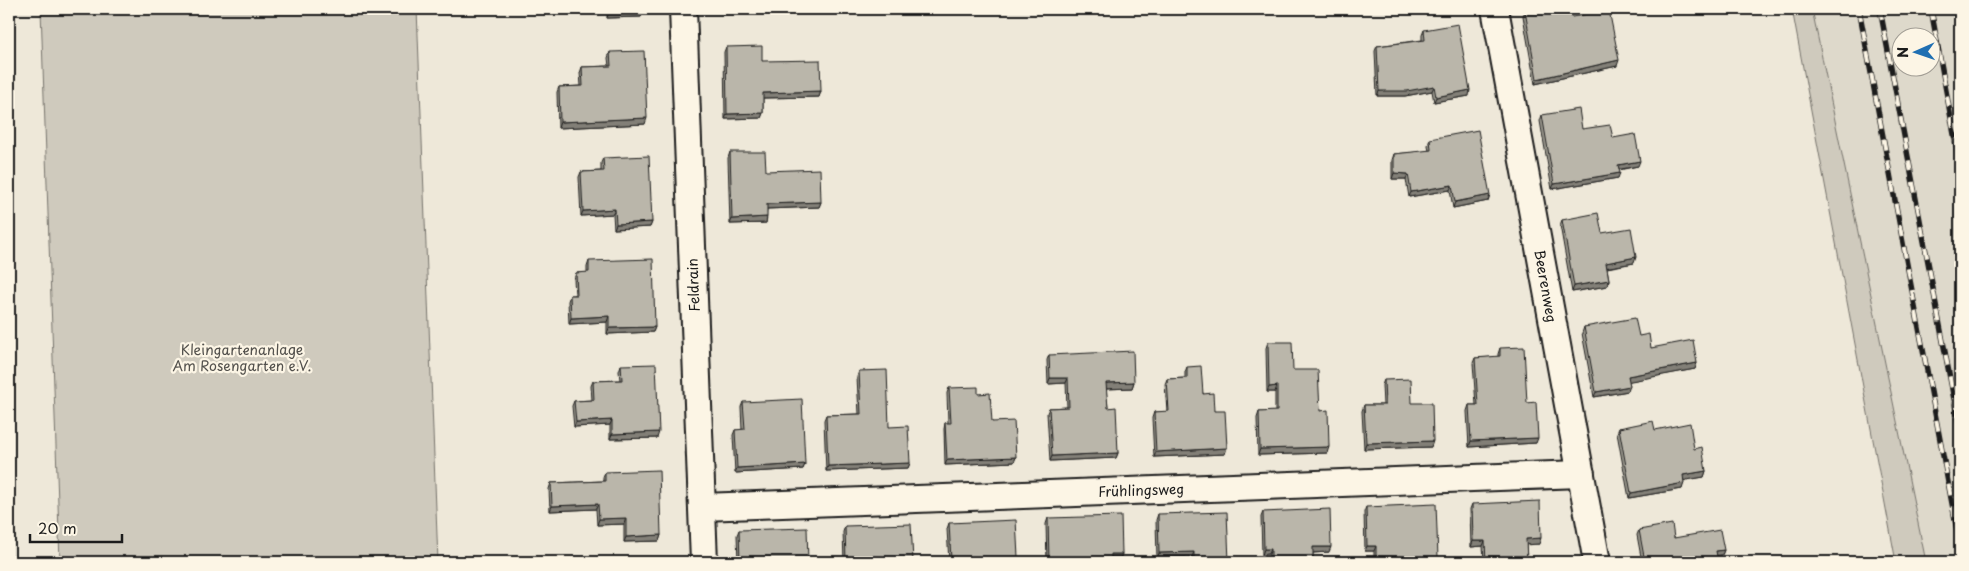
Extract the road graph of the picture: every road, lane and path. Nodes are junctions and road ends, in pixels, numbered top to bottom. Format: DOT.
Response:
graph roads {
  1 [pos="683,9"];
  2 [pos="1495,9"];
  3 [pos="1580,474"];
  4 [pos="702,507"];
  5 [pos="704,562"];
  6 [pos="1597,562"];
  1 -- 4 [label="street, Feldrain"];
  2 -- 3 [label="street, Beerenweg"];
  3 -- 4 [label="street, Frühlingsweg"];
  3 -- 6 [label="street, Beerenweg"];
  4 -- 5 [label="street, Feldrain"];
}
